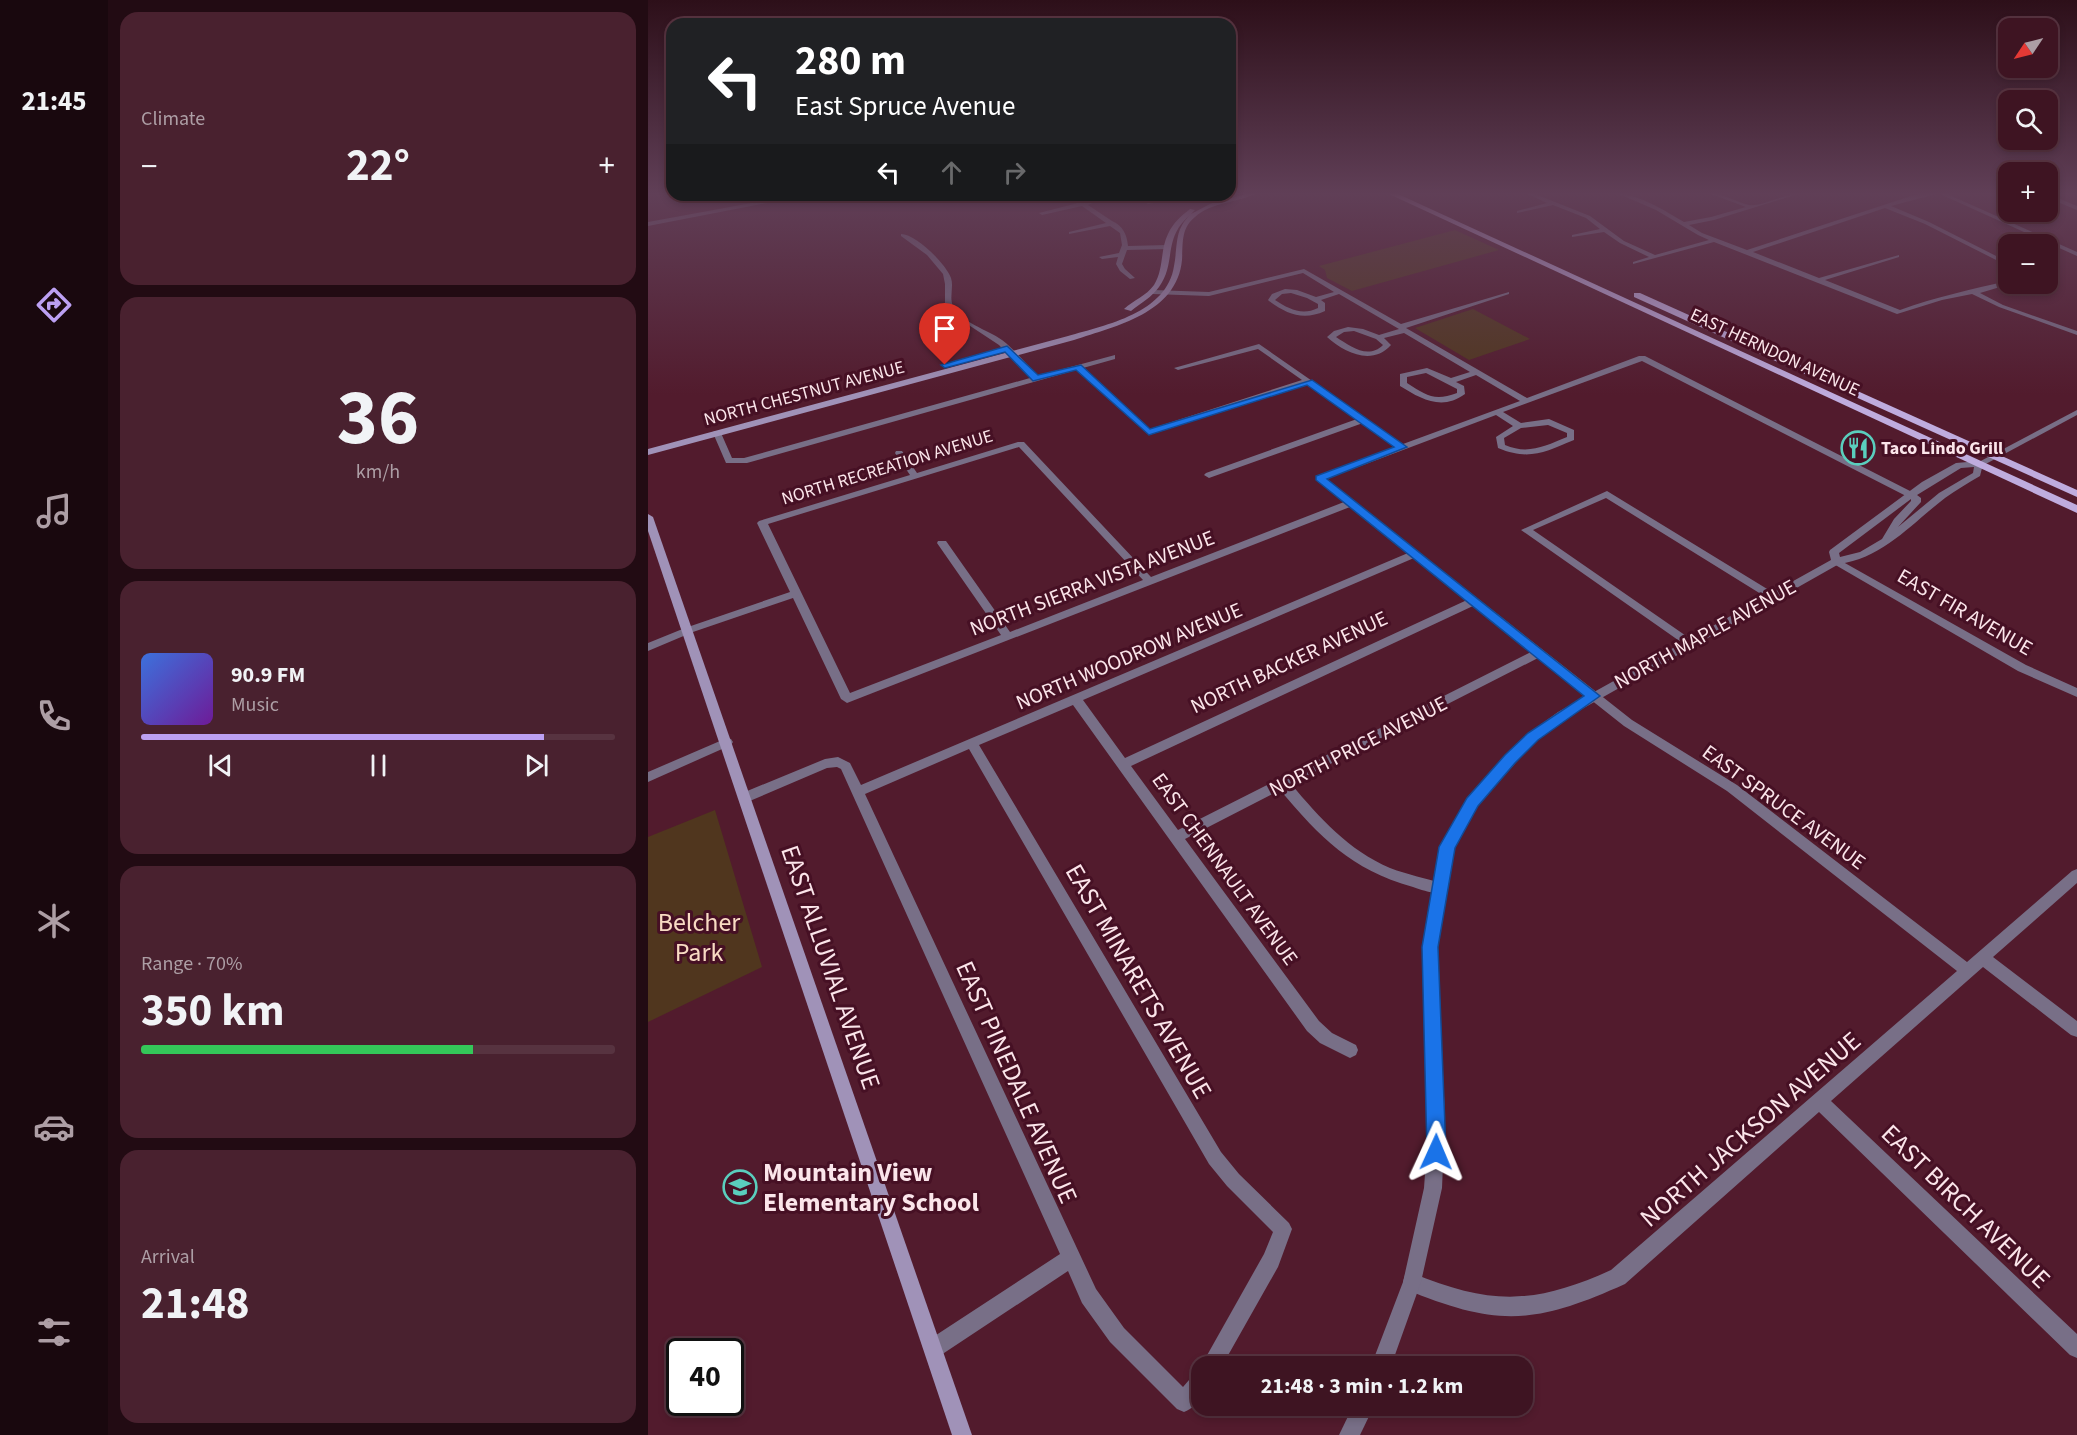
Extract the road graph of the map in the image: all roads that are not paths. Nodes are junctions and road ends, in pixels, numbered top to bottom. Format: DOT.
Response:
graph roads {
  1 [pos="935,261"];
  2 [pos="1120,261"];
  3 [pos="1165,261"];
  4 [pos="1178,261"];
  5 [pos="1538,261"];
  6 [pos="1561,261"];
  7 [pos="1641,261"];
  8 [pos="1770,261"];
  9 [pos="1882,261"];
  10 [pos="1635,263"];
  11 [pos="1132,278"];
  12 [pos="1820,280"];
  13 [pos="1998,286"];
  14 [pos="1153,292"];
  15 [pos="1340,292"];
  16 [pos="1973,292"];
  17 [pos="1507,293"];
  18 [pos="1165,294"];
  19 [pos="1315,298"];
  20 [pos="2077,322"];
  21 [pos="1402,328"];
  22 [pos="2064,328"];
  23 [pos="2077,333"];
  24 [pos="1379,337"];
  25 [pos="1010,351"];
  26 [pos="1113,357"];
  27 [pos="1078,367"];
  28 [pos="1178,368"];
  29 [pos="1477,372"];
  30 [pos="1036,379"];
  31 [pos="1308,381"];
  32 [pos="1450,381"];
  33 [pos="1526,401"];
  34 [pos="1497,412"];
  35 [pos="2077,412"];
  36 [pos="1363,420"];
  37 [pos="1519,426"];
  38 [pos="717,434"];
  39 [pos="648,444"];
  40 [pos="1402,447"];
  41 [pos="648,452"];
  42 [pos="899,453"];
  43 [pos="1993,456"];
  44 [pos="1979,464"];
  45 [pos="1209,475"];
  46 [pos="915,476"];
  47 [pos="2077,494"];
  48 [pos="1911,495"];
  49 [pos="1351,503"];
  50 [pos="2077,509"];
  51 [pos="648,517"];
  52 [pos="1887,540"];
  53 [pos="942,543"];
  54 [pos="1415,554"];
  55 [pos="1836,561"];
  56 [pos="1149,581"];
  57 [pos="795,594"];
  58 [pos="1773,597"];
  59 [pos="1474,601"];
  60 [pos="689,630"];
  61 [pos="1007,636"];
  62 [pos="648,639"];
  63 [pos="1688,643"];
  64 [pos="648,647"];
  65 [pos="1539,653"];
  66 [pos="2077,693"];
  67 [pos="1593,696"];
  68 [pos="1076,700"];
  69 [pos="727,742"];
  70 [pos="972,743"];
  71 [pos="692,755"];
  72 [pos="1123,764"];
  73 [pos="648,769"];
  74 [pos="648,777"];
  75 [pos="1283,784"];
  76 [pos="857,792"];
  77 [pos="744,798"];
  78 [pos="1176,837"];
  79 [pos="2077,875"];
  80 [pos="1439,888"];
  81 [pos="1983,958"];
  82 [pos="1968,971"];
  83 [pos="2077,1030"];
  84 [pos="1350,1050"];
  85 [pos="1820,1101"];
  86 [pos="1070,1259"];
  87 [pos="1412,1282"];
  88 [pos="934,1348"];
  89 [pos="2077,1348"];
  90 [pos="1217,1356"];
  91 [pos="1386,1356"];
  92 [pos="1191,1393"];
  93 [pos="1358,1416"];
  94 [pos="962,1435"];
  95 [pos="1348,1435"];
  1 -- 25 [label="street"];
  2 -- 11 [label="street"];
  3 -- 14 [label="main road"];
  4 -- 18 [label="main road"];
  5 -- 44 [label="main road, EAST HERNDON AVENUE"];
  6 -- 43 [label="main road, EAST HERNDON AVENUE"];
  7 -- 10 [label="street"];
  8 -- 12 [label="street"];
  9 -- 12 [label="street"];
  12 -- 16 [label="street"];
  13 -- 16 [label="street"];
  14 -- 18 [label="street"];
  14 -- 25 [label="main road, NORTH CHESTNUT AVENUE"];
  15 -- 18 [label="street"];
  15 -- 19 [label="street"];
  15 -- 21 [label="street"];
  16 -- 22 [label="street"];
  17 -- 21 [label="street"];
  18 -- 25 [label="main road, NORTH CHESTNUT AVENUE"];
  19 -- 19 [label="street"];
  20 -- 22 [label="street"];
  21 -- 24 [label="street"];
  21 -- 29 [label="street"];
  22 -- 23 [label="street"];
  24 -- 24 [label="street"];
  25 -- 30 [label="street"];
  25 -- 38 [label="main road, NORTH CHESTNUT AVENUE"];
  25 -- 39 [label="main road, NORTH CHESTNUT AVENUE"];
  26 -- 27 [label="street"];
  27 -- 30 [label="street"];
  27 -- 31 [label="street"];
  28 -- 31 [label="street"];
  29 -- 32 [label="street"];
  29 -- 33 [label="street"];
  30 -- 38 [label="street"];
  31 -- 36 [label="street"];
  32 -- 32 [label="street"];
  33 -- 34 [label="street"];
  33 -- 48 [label="street"];
  34 -- 37 [label="street"];
  34 -- 40 [label="street"];
  35 -- 43 [label="street, NORTH MAPLE AVENUE"];
  36 -- 40 [label="street"];
  36 -- 45 [label="street"];
  37 -- 37 [label="street"];
  38 -- 41 [label="main road, NORTH CHESTNUT AVENUE"];
  40 -- 49 [label="street, EAST SPRUCE AVENUE"];
  42 -- 46 [label="street"];
  43 -- 44 [label="street, NORTH MAPLE AVENUE"];
  43 -- 47 [label="main road, EAST HERNDON AVENUE"];
  44 -- 48 [label="street, NORTH MAPLE AVENUE"];
  44 -- 50 [label="main road, EAST HERNDON AVENUE"];
  44 -- 52 [label="street, NORTH MAPLE AVENUE"];
  46 -- 56 [label="street, NORTH RECREATION AVENUE"];
  46 -- 57 [label="street, NORTH RECREATION AVENUE"];
  48 -- 52 [label="street"];
  48 -- 55 [label="street, NORTH MAPLE AVENUE"];
  49 -- 54 [label="street, EAST SPRUCE AVENUE"];
  49 -- 56 [label="street, NORTH SIERRA VISTA AVENUE"];
  51 -- 60 [label="main road, EAST ALLUVIAL AVENUE"];
  52 -- 55 [label="street, NORTH MAPLE AVENUE"];
  53 -- 61 [label="street"];
  54 -- 59 [label="street, EAST SPRUCE AVENUE"];
  54 -- 68 [label="street, NORTH WOODROW AVENUE"];
  55 -- 58 [label="street, NORTH MAPLE AVENUE"];
  55 -- 66 [label="street, EAST FIR AVENUE"];
  56 -- 61 [label="street, NORTH SIERRA VISTA AVENUE"];
  57 -- 60 [label="street"];
  57 -- 61 [label="street, NORTH SIERRA VISTA AVENUE"];
  58 -- 63 [label="street, NORTH MAPLE AVENUE"];
  58 -- 63 [label="street"];
  59 -- 65 [label="street, EAST SPRUCE AVENUE"];
  59 -- 72 [label="street, NORTH BACKER AVENUE"];
  60 -- 62 [label="street"];
  60 -- 64 [label="street"];
  60 -- 69 [label="main road, EAST ALLUVIAL AVENUE"];
  63 -- 67 [label="street, NORTH MAPLE AVENUE"];
  65 -- 67 [label="street, EAST SPRUCE AVENUE"];
  65 -- 75 [label="street, NORTH PRICE AVENUE"];
  67 -- 80 [label="street, NORTH MAPLE AVENUE"];
  67 -- 82 [label="street, EAST SPRUCE AVENUE"];
  68 -- 70 [label="street, NORTH WOODROW AVENUE"];
  68 -- 72 [label="street, EAST CHENNAULT AVENUE"];
  69 -- 71 [label="street"];
  69 -- 77 [label="main road, EAST ALLUVIAL AVENUE"];
  70 -- 76 [label="street, NORTH WOODROW AVENUE"];
  70 -- 90 [label="street, EAST MINARETS AVENUE"];
  71 -- 73 [label="street"];
  71 -- 74 [label="street"];
  72 -- 78 [label="street, EAST CHENNAULT AVENUE"];
  75 -- 78 [label="street, NORTH PRICE AVENUE"];
  75 -- 80 [label="street"];
  76 -- 77 [label="street, EAST PINEDALE AVENUE"];
  76 -- 86 [label="street, EAST PINEDALE AVENUE"];
  77 -- 88 [label="main road, EAST ALLUVIAL AVENUE"];
  78 -- 84 [label="street, EAST CHENNAULT AVENUE"];
  79 -- 81 [label="street, NORTH JACKSON AVENUE"];
  80 -- 87 [label="street, NORTH MAPLE AVENUE"];
  81 -- 82 [label="street, NORTH JACKSON AVENUE"];
  81 -- 83 [label="street"];
  82 -- 85 [label="street, NORTH JACKSON AVENUE"];
  85 -- 87 [label="street, NORTH JACKSON AVENUE"];
  85 -- 89 [label="street, EAST BIRCH AVENUE"];
  86 -- 88 [label="street"];
  86 -- 92 [label="street, EAST PINEDALE AVENUE"];
  87 -- 91 [label="street, NORTH MAPLE AVENUE"];
  88 -- 94 [label="main road, EAST ALLUVIAL AVENUE"];
  93 -- 95 [label="street"];
}
